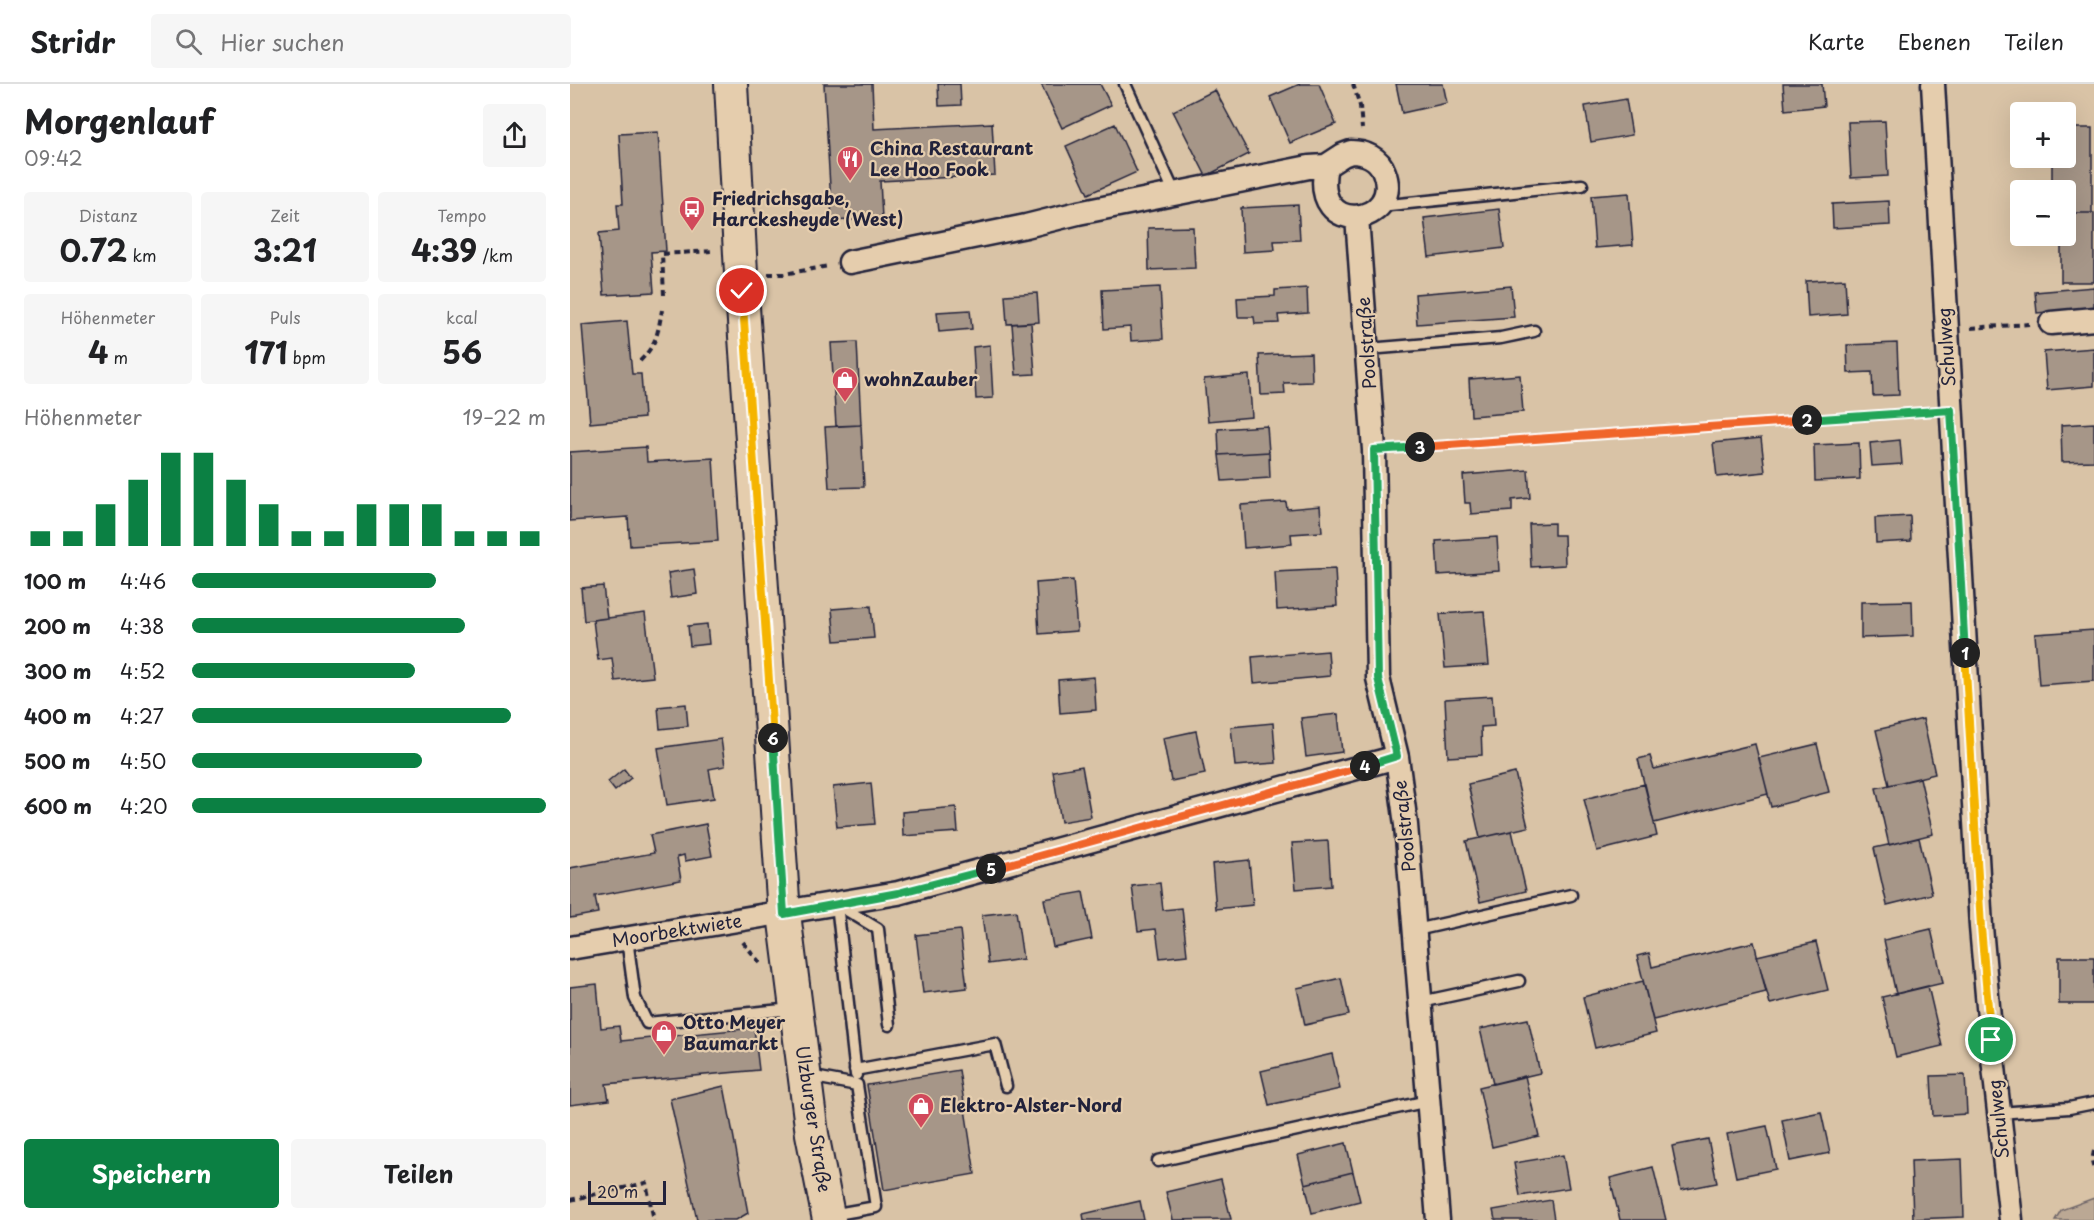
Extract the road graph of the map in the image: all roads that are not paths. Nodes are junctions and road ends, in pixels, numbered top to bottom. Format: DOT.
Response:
graph roads {
  1 [pos="731,84"];
  2 [pos="1125,84"];
  3 [pos="1933,84"];
  4 [pos="1326,166"];
  5 [pos="1582,185"];
  6 [pos="1175,194"];
  7 [pos="1380,206"];
  8 [pos="1358,217"];
  9 [pos="850,262"];
  10 [pos="2094,319"];
  11 [pos="2051,323"];
  12 [pos="1534,331"];
  13 [pos="1368,349"];
  14 [pos="1397,756"];
  15 [pos="1571,895"];
  16 [pos="837,904"];
  17 [pos="784,914"];
  18 [pos="1416,930"];
  19 [pos="627,939"];
  20 [pos="570,948"];
  21 [pos="1519,981"];
  22 [pos="1421,1002"];
  23 [pos="796,1008"];
  24 [pos="889,1025"];
  25 [pos="855,1070"];
  26 [pos="805,1075"];
  27 [pos="857,1085"];
  28 [pos="1006,1086"];
  29 [pos="1428,1101"];
  30 [pos="2094,1103"];
  31 [pos="1998,1113"];
  32 [pos="1158,1161"];
  33 [pos="829,1218"];
  34 [pos="1438,1220"];
  35 [pos="2011,1220"];
  1 -- 17 [label="main road, Ulzburger Straße"];
  2 -- 6 [label="lane"];
  3 -- 31 [label="street, Schulweg"];
  4 -- 6 [label="street"];
  4 -- 7 [label="street"];
  4 -- 8 [label="street"];
  5 -- 7 [label="lane"];
  6 -- 9 [label="street"];
  7 -- 8 [label="street"];
  8 -- 13 [label="street, Poolstraße"];
  10 -- 11 [label="street"];
  12 -- 13 [label="lane"];
  13 -- 14 [label="street, Poolstraße"];
  14 -- 16 [label="street, Moorbektwiete"];
  14 -- 18 [label="street, Poolstraße"];
  15 -- 18 [label="lane"];
  16 -- 17 [label="street, Moorbektwiete"];
  16 -- 24 [label="lane"];
  16 -- 25 [label="lane"];
  17 -- 19 [label="street, Moorbektwiete"];
  17 -- 23 [label="main road, Ulzburger Straße"];
  18 -- 22 [label="street, Poolstraße"];
  19 -- 20 [label="street, Moorbektwiete"];
  19 -- 23 [label="lane"];
  21 -- 22 [label="lane"];
  22 -- 29 [label="street, Poolstraße"];
  23 -- 26 [label="main road, Ulzburger Straße"];
  25 -- 27 [label="lane"];
  25 -- 28 [label="lane"];
  26 -- 27 [label="lane"];
  26 -- 33 [label="main road, Ulzburger Straße"];
  27 -- 33 [label="lane"];
  29 -- 32 [label="lane"];
  29 -- 34 [label="street, Poolstraße"];
  30 -- 31 [label="lane"];
  31 -- 35 [label="street, Schulweg"];
}
